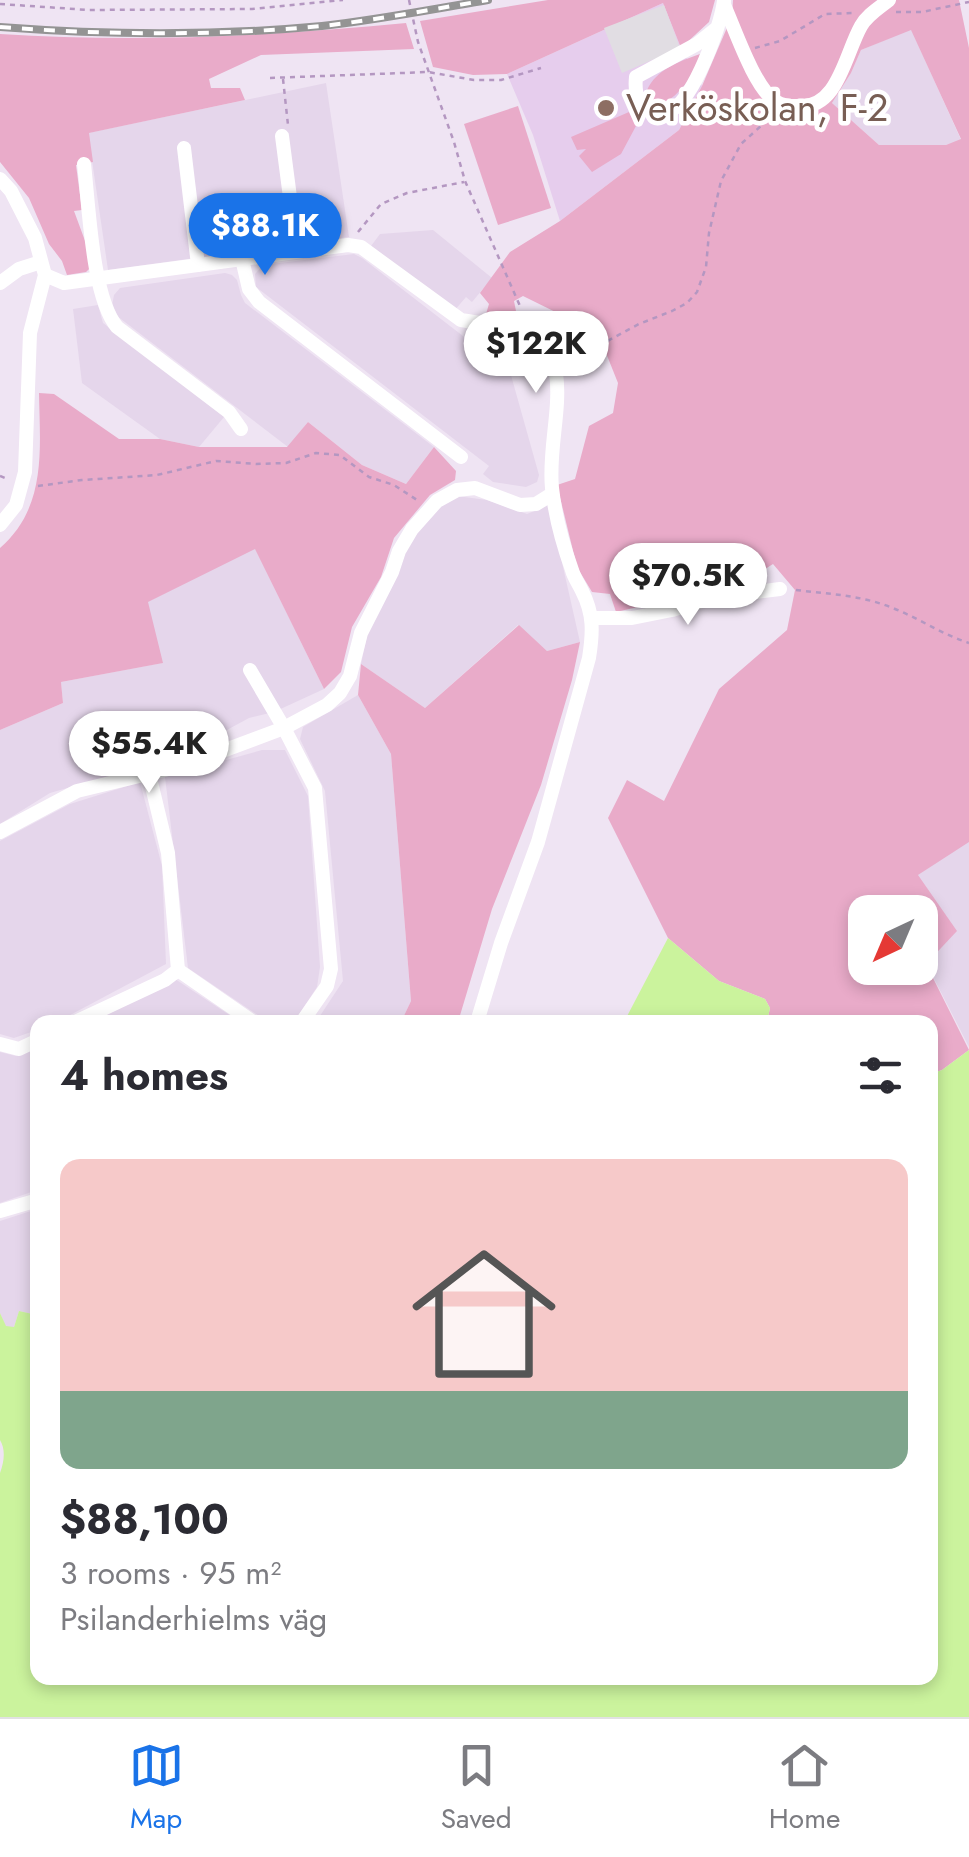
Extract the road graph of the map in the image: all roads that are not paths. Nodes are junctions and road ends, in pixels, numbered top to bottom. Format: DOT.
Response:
graph roads {
  1 [pos="889,0"];
  2 [pos="724,2"];
  3 [pos="717,28"];
  4 [pos="282,136"];
  5 [pos="184,148"];
  6 [pos="84,164"];
  7 [pos="0,178"];
  8 [pos="297,251"];
  9 [pos="242,259"];
  10 [pos="198,266"];
  11 [pos="43,269"];
  12 [pos="98,279"];
  13 [pos="0,283"];
  14 [pos="241,429"];
  15 [pos="461,457"];
  16 [pos="552,494"];
  17 [pos="0,525"];
  18 [pos="780,588"];
  19 [pos="592,618"];
  20 [pos="250,670"];
  21 [pos="284,728"];
  22 [pos="149,774"];
  23 [pos="0,832"];
  24 [pos="178,970"];
  25 [pos="90,1015"];
  26 [pos="243,1015"];
  27 [pos="307,1015"];
  28 [pos="479,1015"];
  29 [pos="0,1044"];
  30 [pos="30,1044"];
  31 [pos="30,1202"];
  32 [pos="0,1210"];
  1 -- 2 [label="street"];
  2 -- 3 [label="street"];
  3 -- 3 [label="street"];
  4 -- 8 [label="street"];
  5 -- 10 [label="street"];
  6 -- 12 [label="street"];
  7 -- 11 [label="street"];
  8 -- 9 [label="street"];
  8 -- 16 [label="street"];
  9 -- 10 [label="street"];
  9 -- 15 [label="street"];
  10 -- 12 [label="street"];
  11 -- 12 [label="street"];
  11 -- 13 [label="street"];
  11 -- 17 [label="street"];
  12 -- 14 [label="street"];
  16 -- 19 [label="street"];
  16 -- 21 [label="street"];
  18 -- 19 [label="street"];
  19 -- 28 [label="street"];
  20 -- 21 [label="street"];
  21 -- 22 [label="street"];
  21 -- 27 [label="street"];
  22 -- 23 [label="street"];
  22 -- 24 [label="street"];
  24 -- 25 [label="street"];
  24 -- 26 [label="street"];
  29 -- 30 [label="street"];
  31 -- 32 [label="street"];
}
